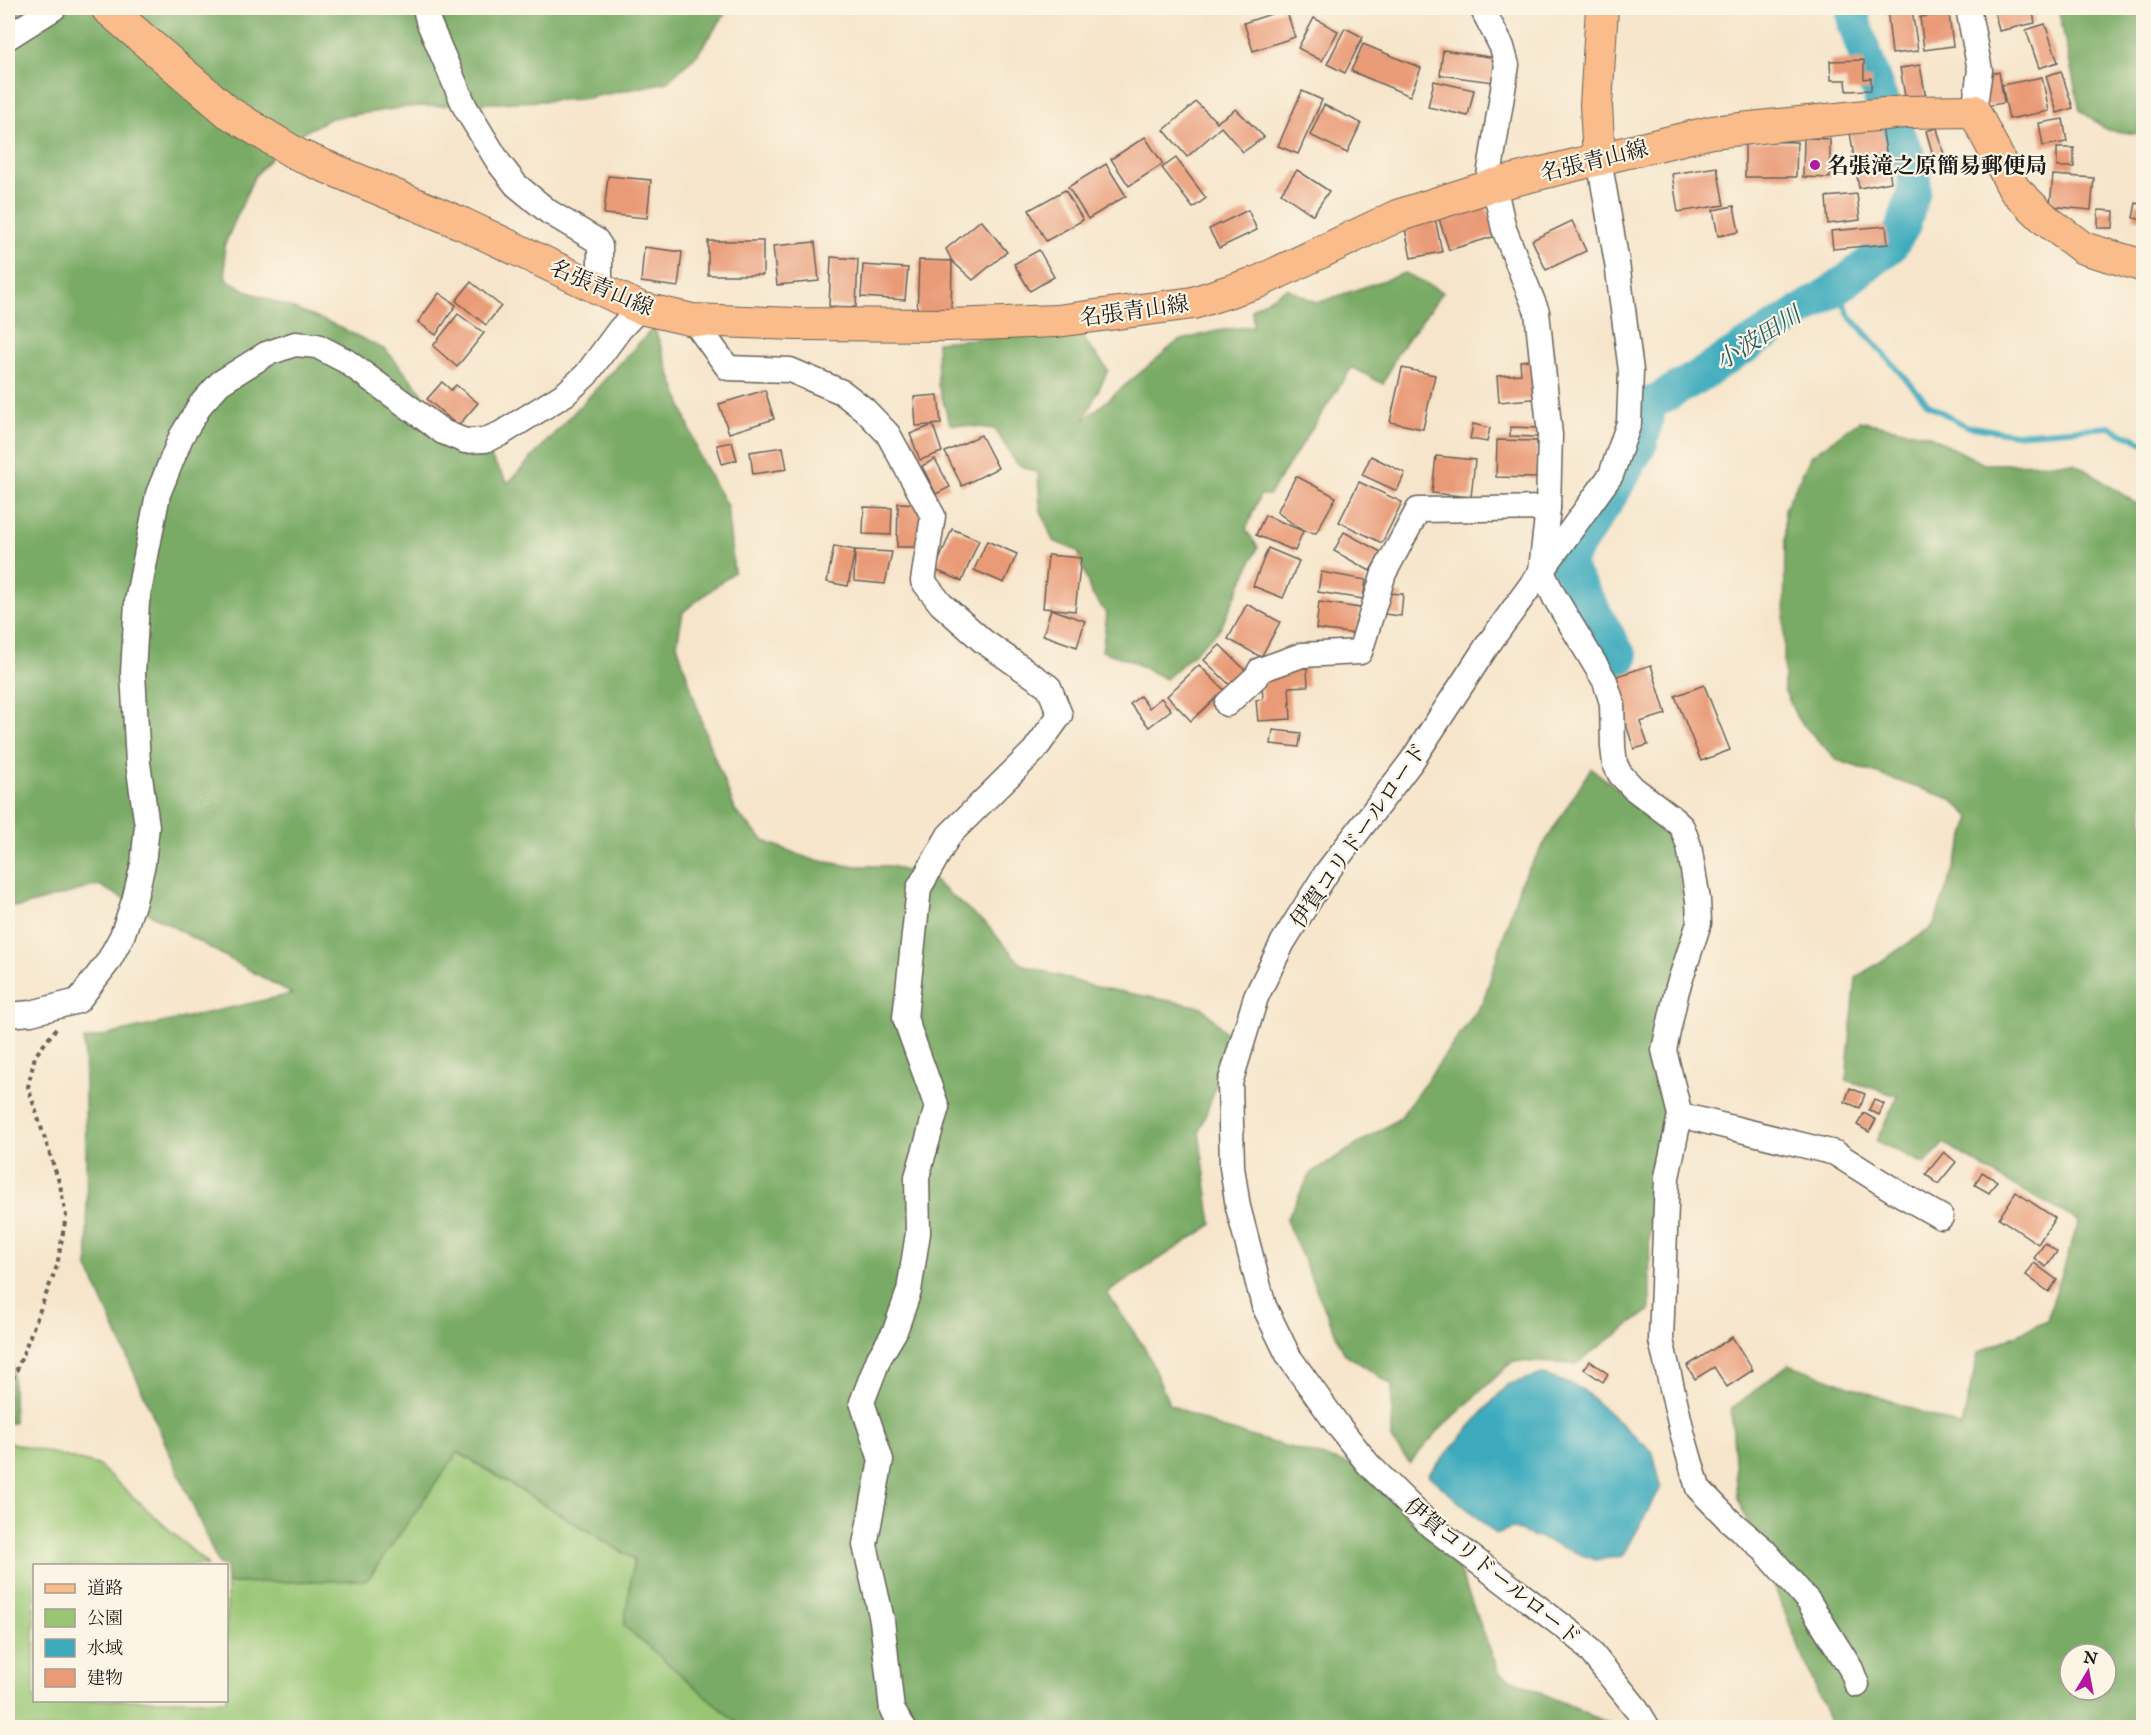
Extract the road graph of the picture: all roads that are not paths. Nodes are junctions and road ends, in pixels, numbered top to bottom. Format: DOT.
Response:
graph roads {
  1 [pos="54,8"];
  2 [pos="107,8"];
  3 [pos="425,8"];
  4 [pos="1482,8"];
  5 [pos="1602,8"];
  6 [pos="1968,8"];
  7 [pos="8,37"];
  8 [pos="1974,111"];
  9 [pos="1599,159"];
  10 [pos="1494,185"];
  11 [pos="2144,267"];
  12 [pos="600,289"];
  13 [pos="640,308"];
  14 [pos="693,320"];
  15 [pos="1548,508"];
  16 [pos="1541,570"];
  17 [pos="1227,704"];
  18 [pos="8,1015"];
  19 [pos="1680,1115"];
  20 [pos="1941,1217"];
  21 [pos="1857,1685"];
  22 [pos="904,1728"];
  23 [pos="1648,1728"];
  1 -- 7 [label="street"];
  2 -- 12 [label="main road, 名張青山線"];
  3 -- 12 [label="street"];
  4 -- 10 [label="street"];
  5 -- 9 [label="main road"];
  6 -- 8 [label="street"];
  8 -- 9 [label="main road, 名張青山線"];
  8 -- 11 [label="main road"];
  9 -- 10 [label="main road, 名張青山線"];
  9 -- 16 [label="street, 伊賀コリドールロード"];
  10 -- 14 [label="main road, 名張青山線"];
  10 -- 15 [label="street"];
  12 -- 13 [label="main road, 名張青山線"];
  13 -- 14 [label="main road, 名張青山線"];
  13 -- 18 [label="street"];
  14 -- 22 [label="street"];
  15 -- 16 [label="street"];
  15 -- 17 [label="street"];
  16 -- 19 [label="street"];
  16 -- 23 [label="street, 伊賀コリドールロード"];
  19 -- 20 [label="street"];
  19 -- 21 [label="street"];
}
